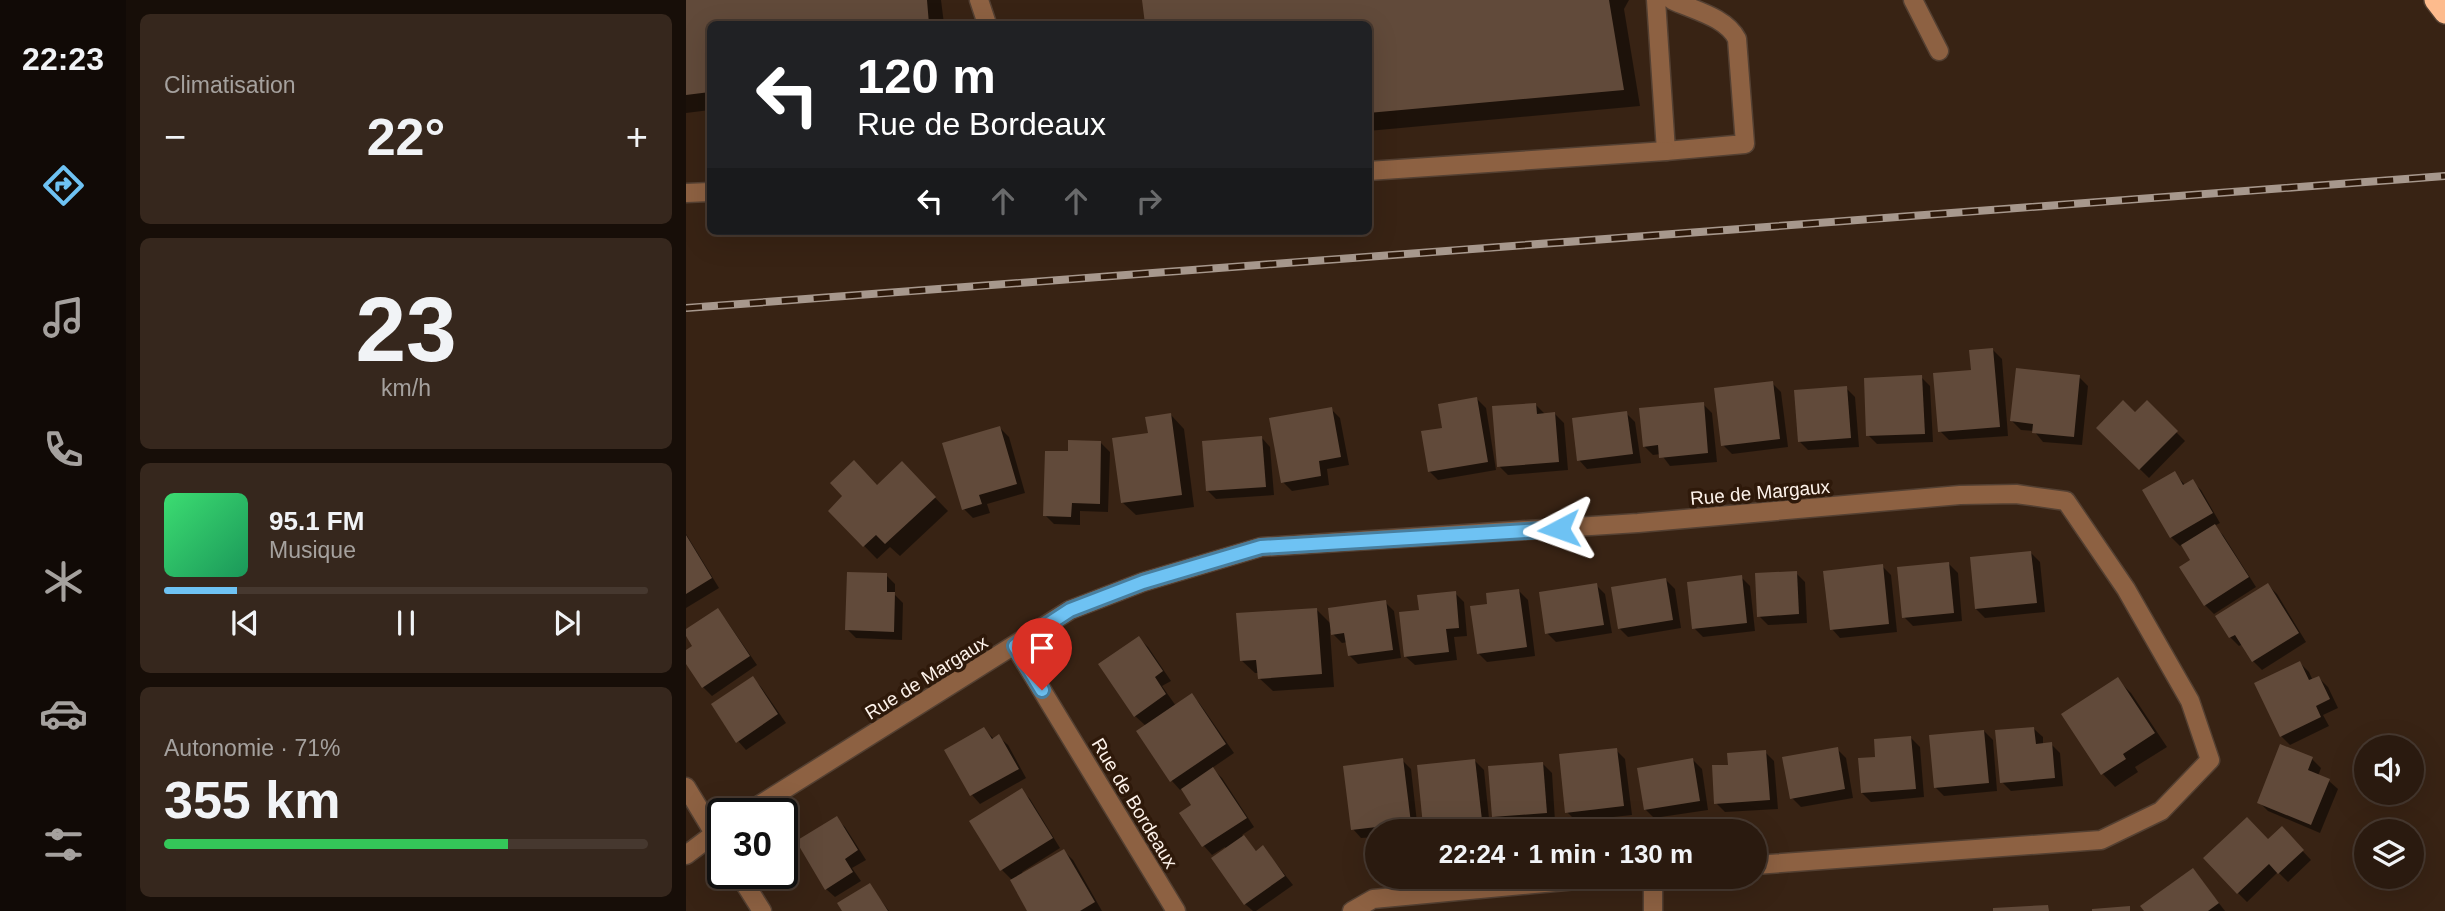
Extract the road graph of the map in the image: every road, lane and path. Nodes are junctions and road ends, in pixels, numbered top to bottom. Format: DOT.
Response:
graph roads {
  1 [pos="979,0"];
  2 [pos="1656,0"];
  3 [pos="1672,0"];
  4 [pos="1913,0"];
  5 [pos="2435,0"];
  6 [pos="2445,13"];
  7 [pos="986,21"];
  8 [pos="1939,51"];
  9 [pos="1666,151"];
  10 [pos="1372,172"];
  11 [pos="707,192"];
  12 [pos="686,193"];
  13 [pos="1015,646"];
  14 [pos="686,787"];
  15 [pos="771,798"];
  16 [pos="707,817"];
  17 [pos="707,843"];
  18 [pos="686,855"];
  19 [pos="1767,864"];
  20 [pos="748,889"];
  21 [pos="1480,889"];
  22 [pos="1654,889"];
  23 [pos="762,911"];
  24 [pos="1177,911"];
  25 [pos="1352,911"];
  26 [pos="1653,911"];
  1 -- 7 [label="street"];
  2 -- 9 [label="street"];
  3 -- 9 [label="street"];
  4 -- 8 [label="street"];
  5 -- 6 [label="highway"];
  9 -- 10 [label="street"];
  11 -- 12 [label="street"];
  13 -- 15 [label="street, Rue de Margaux"];
  13 -- 19 [label="street, Rue de Margaux"];
  13 -- 24 [label="street, Rue de Bordeaux"];
  14 -- 16 [label="street"];
  17 -- 18 [label="street"];
  20 -- 23 [label="street"];
  21 -- 25 [label="street"];
  22 -- 26 [label="street"];
}
